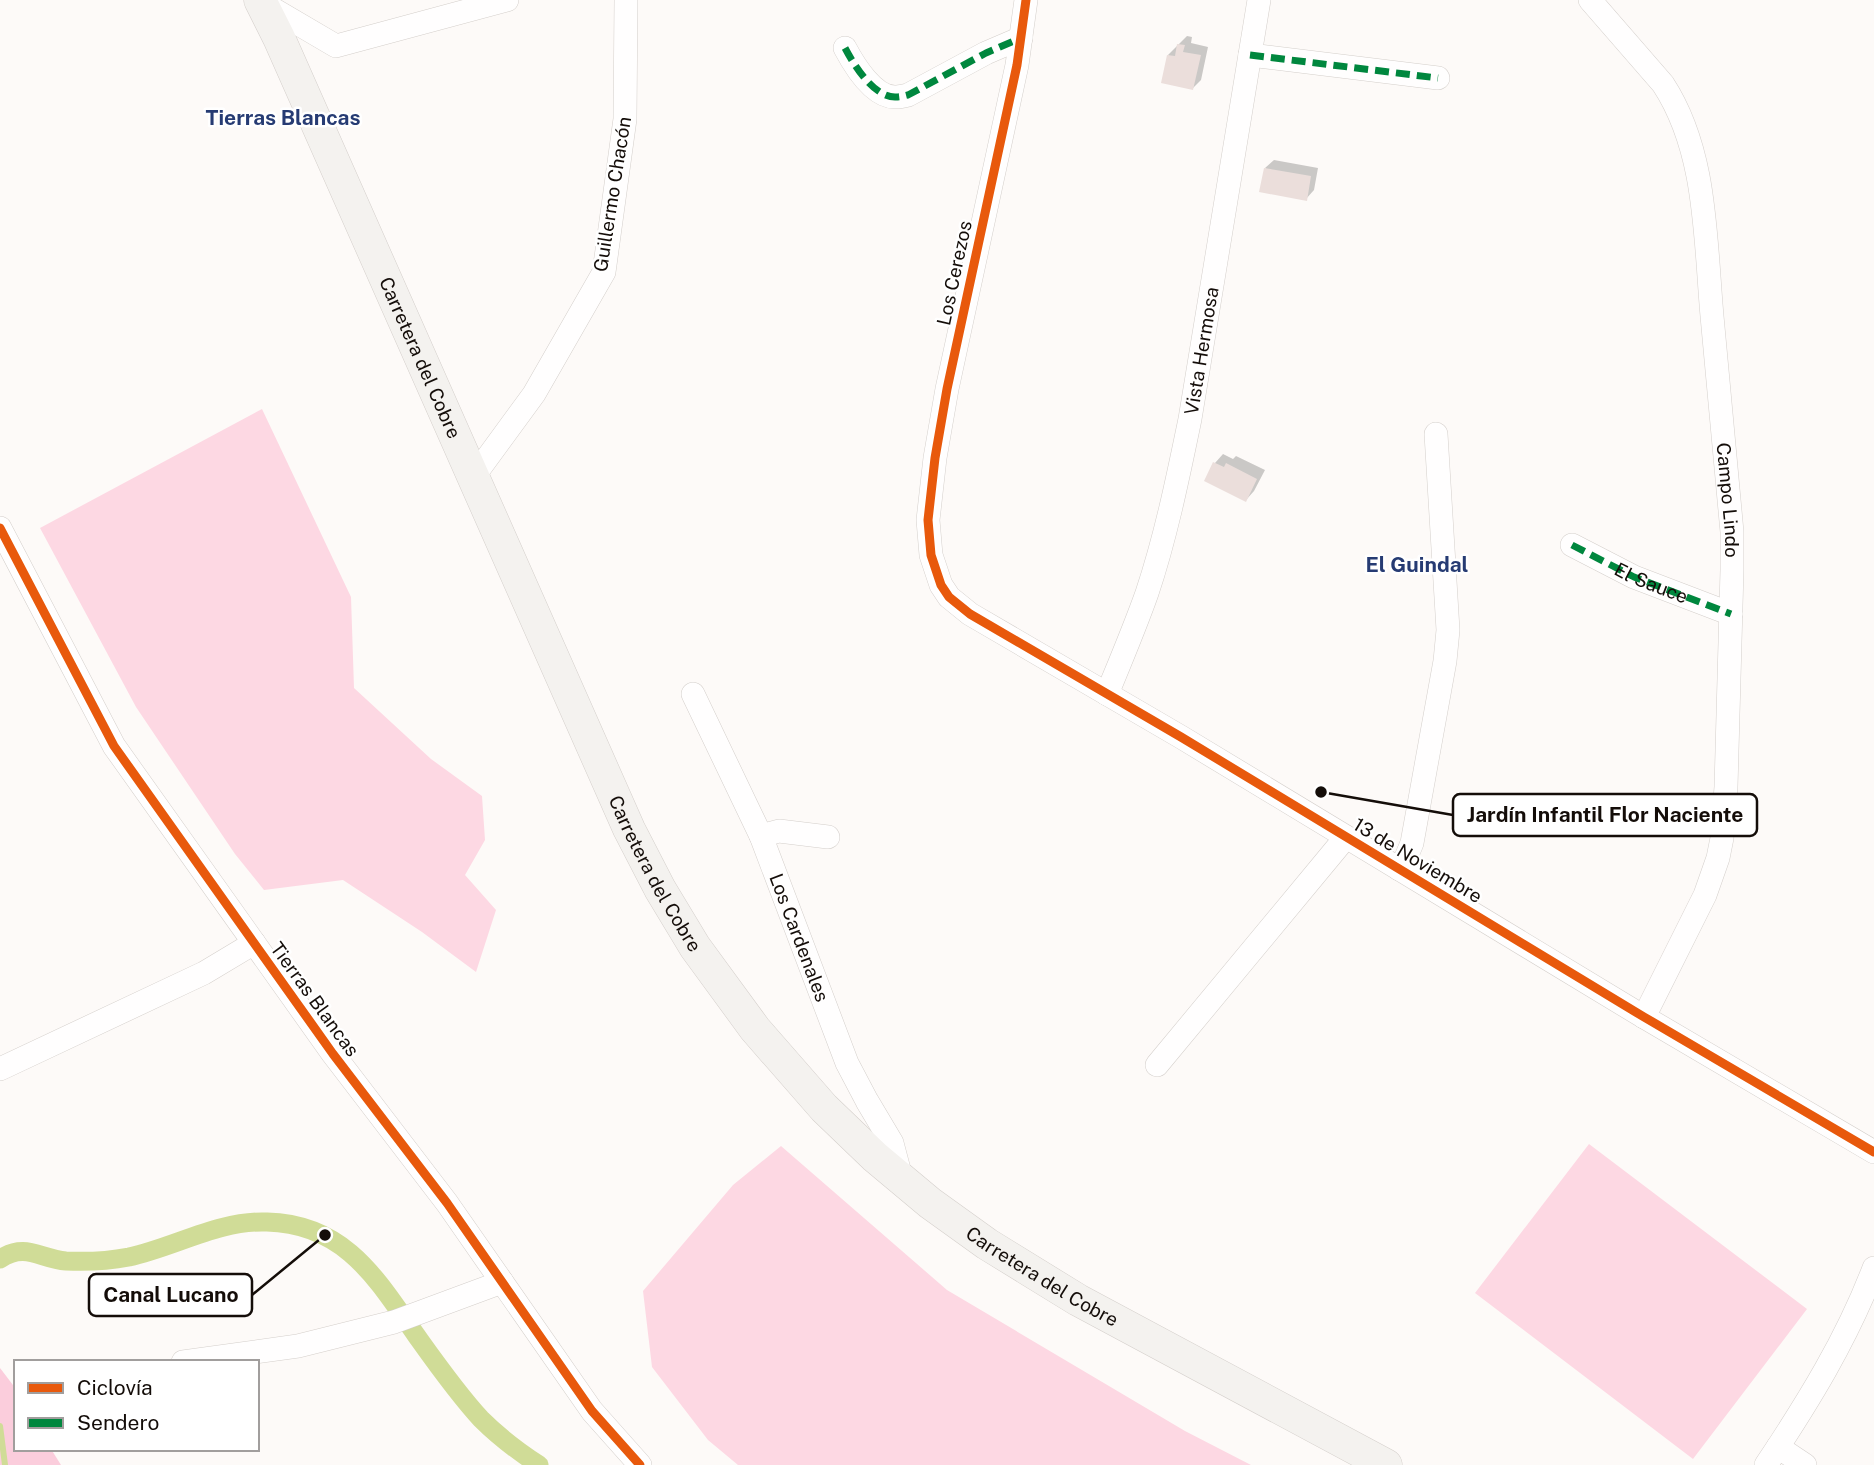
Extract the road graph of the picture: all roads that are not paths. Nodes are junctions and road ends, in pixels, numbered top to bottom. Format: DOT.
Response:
graph roads {
  1 [pos="507,0"];
  2 [pos="626,0"];
  3 [pos="1026,0"];
  4 [pos="1259,0"];
  5 [pos="1590,0"];
  6 [pos="260,1"];
  7 [pos="1021,38"];
  8 [pos="845,48"];
  9 [pos="1250,55"];
  10 [pos="1438,78"];
  11 [pos="1436,434"];
  12 [pos="474,476"];
  13 [pos="0,528"];
  14 [pos="1572,545"];
  15 [pos="931,555"];
  16 [pos="1731,614"];
  17 [pos="693,694"];
  18 [pos="1107,694"];
  19 [pos="761,836"];
  20 [pos="828,837"];
  21 [pos="1346,837"];
  22 [pos="1399,869"];
  23 [pos="254,943"];
  24 [pos="1643,1017"];
  25 [pos="1157,1065"];
  26 [pos="0,1069"];
  27 [pos="1874,1152"];
  28 [pos="902,1181"];
  29 [pos="1874,1268"];
  30 [pos="502,1282"];
  31 [pos="1864,1318"];
  32 [pos="197,1360"];
  33 [pos="1772,1456"];
  34 [pos="640,1465"];
  35 [pos="1386,1465"];
  36 [pos="1805,1465"];
  1 -- 6 [label="street"];
  2 -- 12 [label="street, Guillermo Chacón"];
  3 -- 7 [label="street, Los Cerezos"];
  4 -- 9 [label="street, Vista Hermosa"];
  5 -- 16 [label="street, Campo Lindo"];
  6 -- 12 [label="main road, Carretera del Cobre"];
  7 -- 8 [label="street"];
  7 -- 15 [label="street, Los Cerezos"];
  9 -- 10 [label="street"];
  9 -- 18 [label="street, Vista Hermosa"];
  11 -- 22 [label="street"];
  12 -- 28 [label="main road, Carretera del Cobre"];
  13 -- 23 [label="street, Tierras Blancas"];
  14 -- 16 [label="street, El Sauce"];
  15 -- 18 [label="street, 13 de Noviembre"];
  16 -- 24 [label="street, Campo Lindo"];
  17 -- 19 [label="street, Los Cardenales"];
  18 -- 21 [label="street, 13 de Noviembre"];
  19 -- 20 [label="street"];
  19 -- 28 [label="street, Los Cardenales"];
  21 -- 22 [label="street, 13 de Noviembre"];
  21 -- 25 [label="street"];
  22 -- 24 [label="street, 13 de Noviembre"];
  23 -- 26 [label="street"];
  23 -- 30 [label="street, Tierras Blancas"];
  24 -- 27 [label="street, 13 de Noviembre"];
  28 -- 35 [label="main road, Carretera del Cobre"];
  29 -- 31 [label="street"];
  30 -- 32 [label="street"];
  30 -- 34 [label="street, Tierras Blancas"];
  31 -- 33 [label="street"];
  33 -- 36 [label="street"];
}
